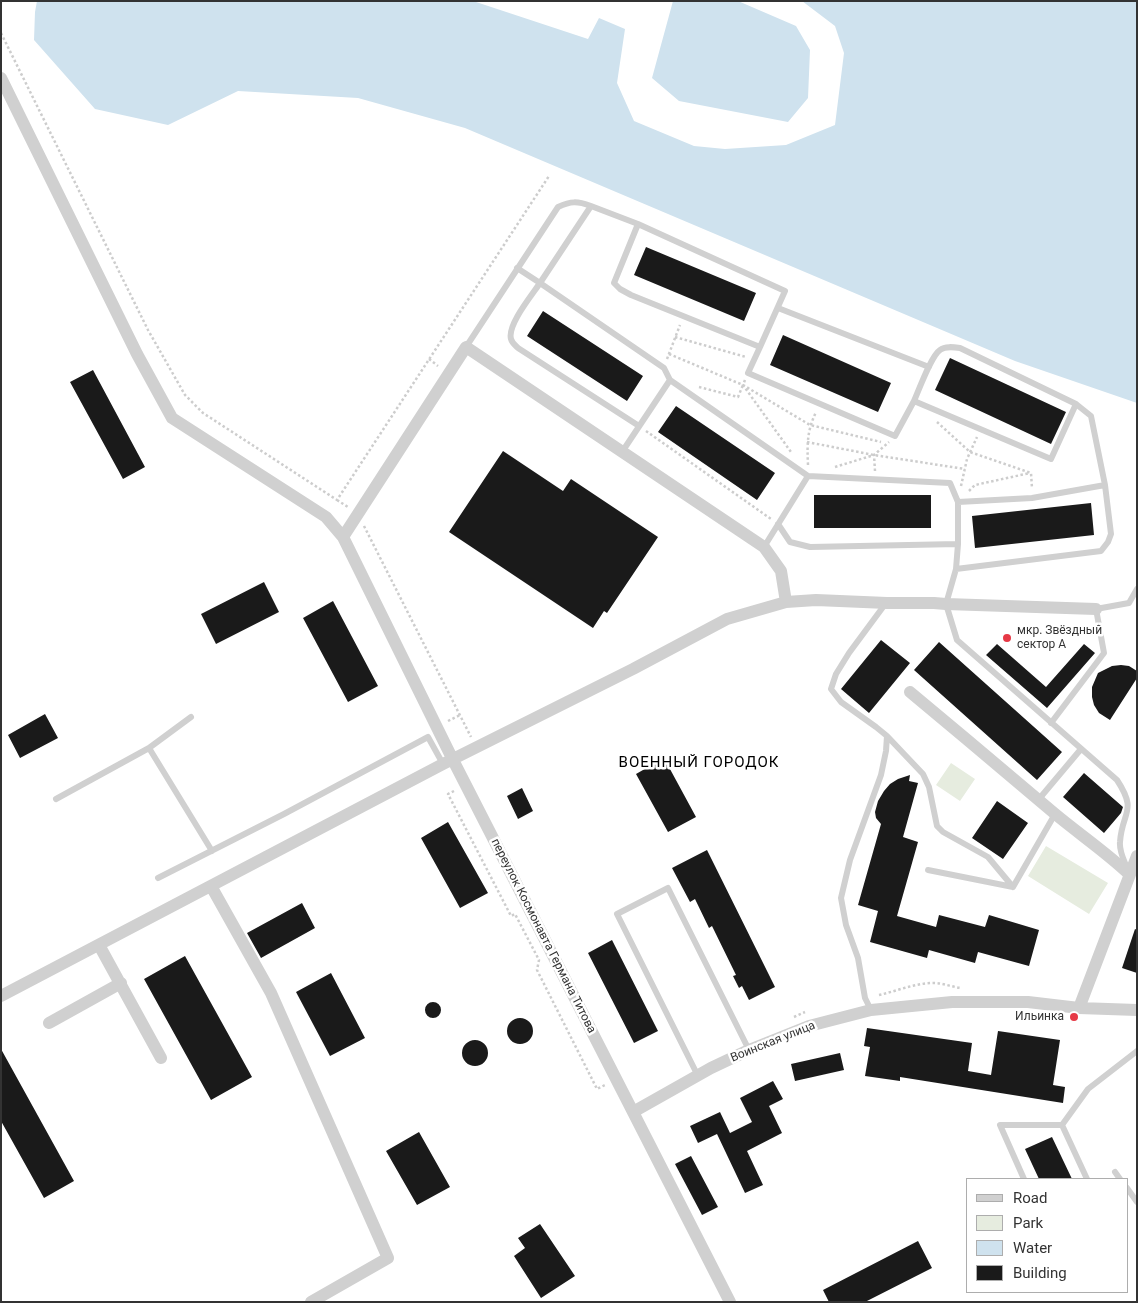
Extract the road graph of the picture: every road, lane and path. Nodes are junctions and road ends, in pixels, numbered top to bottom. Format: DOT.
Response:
graph roads {
  1 [pos="1,33"];
  2 [pos="1,78"];
  3 [pos="549,176"];
  4 [pos="591,206"];
  5 [pos="638,224"];
  6 [pos="517,268"];
  7 [pos="540,283"];
  8 [pos="778,308"];
  9 [pos="683,316"];
  10 [pos="675,337"];
  11 [pos="466,347"];
  12 [pos="760,347"];
  13 [pos="669,354"];
  14 [pos="755,360"];
  15 [pos="929,367"];
  16 [pos="664,368"];
  17 [pos="748,374"];
  18 [pos="670,380"];
  19 [pos="743,385"];
  20 [pos="699,387"];
  21 [pos="914,401"];
  22 [pos="820,404"];
  23 [pos="1076,404"];
  24 [pos="935,420"];
  25 [pos="810,425"];
  26 [pos="639,426"];
  27 [pos="981,429"];
  28 [pos="895,436"];
  29 [pos="807,442"];
  30 [pos="888,443"];
  31 [pos="622,452"];
  32 [pos="970,452"];
  33 [pos="792,453"];
  34 [pos="874,455"];
  35 [pos="964,469"];
  36 [pos="1031,473"];
  37 [pos="808,476"];
  38 [pos="875,478"];
  39 [pos="1105,485"];
  40 [pos="1032,498"];
  41 [pos="958,502"];
  42 [pos="778,524"];
  43 [pos="343,537"];
  44 [pos="958,544"];
  45 [pos="764,547"];
  46 [pos="956,569"];
  47 [pos="1137,589"];
  48 [pos="786,602"];
  49 [pos="887,603"];
  50 [pos="946,604"];
  51 [pos="1096,609"];
  52 [pos="910,692"];
  53 [pos="191,717"];
  54 [pos="1051,723"];
  55 [pos="887,736"];
  56 [pos="149,748"];
  57 [pos="1081,748"];
  58 [pos="448,762"];
  59 [pos="56,799"];
  60 [pos="1039,799"];
  61 [pos="1055,814"];
  62 [pos="212,851"];
  63 [pos="1137,856"];
  64 [pos="928,870"];
  65 [pos="1129,874"];
  66 [pos="158,878"];
  67 [pos="211,886"];
  68 [pos="1013,887"];
  69 [pos="99,945"];
  70 [pos="120,983"];
  71 [pos="1,996"];
  72 [pos="1079,1008"];
  73 [pos="871,1010"];
  74 [pos="1137,1010"];
  75 [pos="49,1023"];
  76 [pos="749,1050"];
  77 [pos="1137,1051"];
  78 [pos="161,1058"];
  79 [pos="698,1076"];
  80 [pos="633,1112"];
  81 [pos="1062,1125"];
  82 [pos="1115,1172"];
  83 [pos="1024,1178"];
  84 [pos="1087,1178"];
  85 [pos="1119,1178"];
  86 [pos="1128,1189"];
  87 [pos="1137,1202"];
  88 [pos="311,1302"];
  89 [pos="730,1302"];
  1 -- 3 [label="path"];
  2 -- 43 [label="street, переулок Космонавта Германа Титова"];
  4 -- 5 [label="lane"];
  4 -- 6 [label="lane"];
  4 -- 7 [label="lane"];
  5 -- 8 [label="lane"];
  5 -- 9 [label="lane"];
  6 -- 7 [label="lane"];
  6 -- 11 [label="lane"];
  7 -- 16 [label="lane"];
  7 -- 26 [label="lane"];
  8 -- 12 [label="lane"];
  8 -- 15 [label="lane"];
  9 -- 10 [label="path"];
  9 -- 12 [label="lane"];
  10 -- 13 [label="path"];
  10 -- 14 [label="path"];
  11 -- 31 [label="street"];
  11 -- 43 [label="street"];
  12 -- 14 [label="lane"];
  13 -- 16 [label="path"];
  13 -- 19 [label="path"];
  14 -- 17 [label="lane"];
  15 -- 21 [label="lane"];
  15 -- 23 [label="lane"];
  16 -- 18 [label="lane"];
  17 -- 19 [label="path"];
  17 -- 22 [label="lane"];
  18 -- 26 [label="lane"];
  18 -- 37 [label="lane"];
  19 -- 20 [label="path"];
  19 -- 25 [label="path"];
  19 -- 33 [label="path"];
  21 -- 27 [label="lane"];
  21 -- 28 [label="lane"];
  22 -- 25 [label="path"];
  22 -- 28 [label="lane"];
  23 -- 27 [label="lane"];
  23 -- 39 [label="lane"];
  24 -- 32 [label="path"];
  25 -- 29 [label="path"];
  25 -- 30 [label="path"];
  26 -- 31 [label="lane"];
  26 -- 42 [label="path"];
  27 -- 32 [label="path"];
  28 -- 30 [label="path"];
  29 -- 34 [label="path"];
  29 -- 37 [label="path"];
  30 -- 34 [label="path"];
  31 -- 45 [label="street"];
  32 -- 35 [label="path"];
  32 -- 36 [label="path"];
  34 -- 35 [label="path"];
  34 -- 37 [label="path"];
  34 -- 38 [label="path"];
  35 -- 41 [label="path"];
  36 -- 40 [label="path"];
  36 -- 41 [label="path"];
  37 -- 38 [label="lane"];
  37 -- 42 [label="lane"];
  38 -- 41 [label="lane"];
  39 -- 40 [label="lane"];
  39 -- 46 [label="lane"];
  40 -- 41 [label="lane"];
  41 -- 44 [label="lane"];
  42 -- 44 [label="lane"];
  42 -- 45 [label="lane"];
  43 -- 58 [label="street, переулок Космонавта Германа Титова"];
  44 -- 46 [label="lane"];
  45 -- 48 [label="street"];
  46 -- 50 [label="lane"];
  47 -- 51 [label="lane"];
  48 -- 49 [label="street"];
  48 -- 58 [label="street"];
  49 -- 50 [label="street"];
  49 -- 55 [label="lane"];
  50 -- 51 [label="street"];
  50 -- 54 [label="lane"];
  51 -- 54 [label="lane"];
  52 -- 60 [label="street"];
  53 -- 56 [label="lane"];
  54 -- 57 [label="lane"];
  55 -- 68 [label="lane"];
  55 -- 73 [label="lane"];
  56 -- 59 [label="lane"];
  56 -- 62 [label="lane"];
  57 -- 60 [label="lane"];
  57 -- 65 [label="lane"];
  58 -- 62 [label="lane"];
  58 -- 67 [label="street"];
  58 -- 80 [label="street, переулок Космонавта Германа Титова"];
  60 -- 61 [label="street"];
  61 -- 65 [label="street"];
  61 -- 68 [label="lane"];
  62 -- 66 [label="lane"];
  63 -- 65 [label="street"];
  64 -- 68 [label="lane"];
  65 -- 72 [label="street"];
  67 -- 69 [label="street"];
  67 -- 88 [label="street"];
  69 -- 70 [label="street"];
  69 -- 71 [label="street"];
  70 -- 75 [label="street"];
  70 -- 78 [label="street"];
  72 -- 73 [label="street, Воинская улица"];
  72 -- 74 [label="street, Воинская улица"];
  73 -- 76 [label="street, Воинская улица"];
  76 -- 79 [label="street, Воинская улица"];
  76 -- 79 [label="lane"];
  77 -- 81 [label="lane"];
  79 -- 80 [label="street, Воинская улица"];
  80 -- 89 [label="street"];
  81 -- 83 [label="lane"];
  81 -- 84 [label="lane"];
  82 -- 85 [label="lane"];
  86 -- 87 [label="lane"];
}
